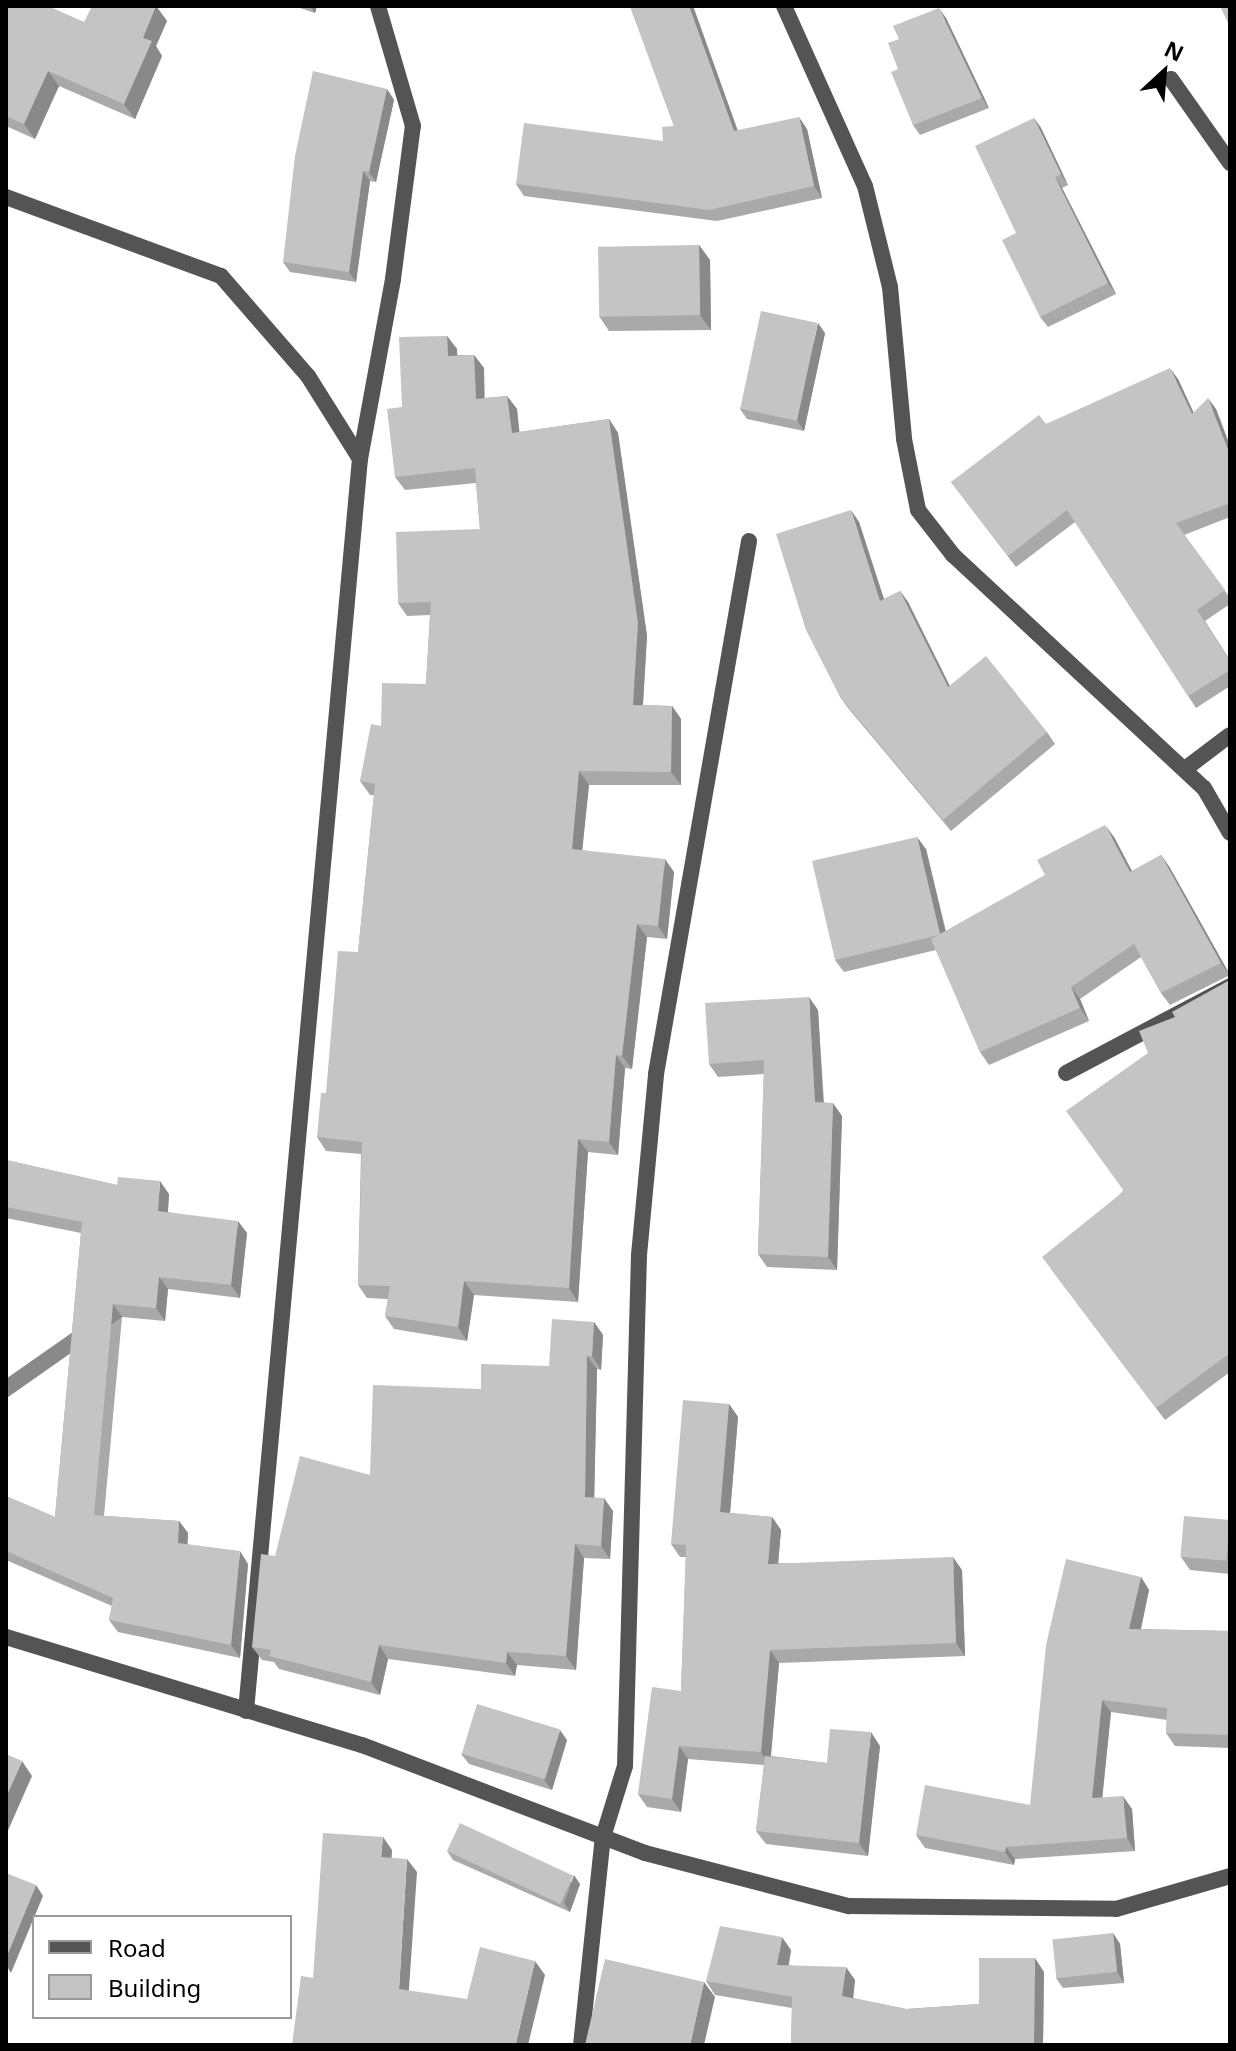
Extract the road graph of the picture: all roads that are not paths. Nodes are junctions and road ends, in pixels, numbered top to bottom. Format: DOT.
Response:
graph roads {
  1 [pos="378,6"];
  2 [pos="784,6"];
  3 [pos="1171,79"];
  4 [pos="1230,163"];
  5 [pos="6,197"];
  6 [pos="360,459"];
  7 [pos="749,541"];
  8 [pos="1230,735"];
  9 [pos="1185,769"];
  10 [pos="1230,833"];
  11 [pos="1230,986"];
  12 [pos="1066,1073"];
  13 [pos="6,1637"];
  14 [pos="246,1711"];
  15 [pos="603,1837"];
  16 [pos="1230,1876"];
  17 [pos="581,2045"];
  1 -- 6 [label="street"];
  2 -- 9 [label="street"];
  3 -- 4 [label="street"];
  5 -- 6 [label="street"];
  6 -- 14 [label="street"];
  7 -- 15 [label="street"];
  8 -- 9 [label="street"];
  9 -- 10 [label="street"];
  11 -- 12 [label="street"];
  13 -- 14 [label="street"];
  14 -- 15 [label="street"];
  15 -- 16 [label="street"];
  15 -- 17 [label="street"];
}
